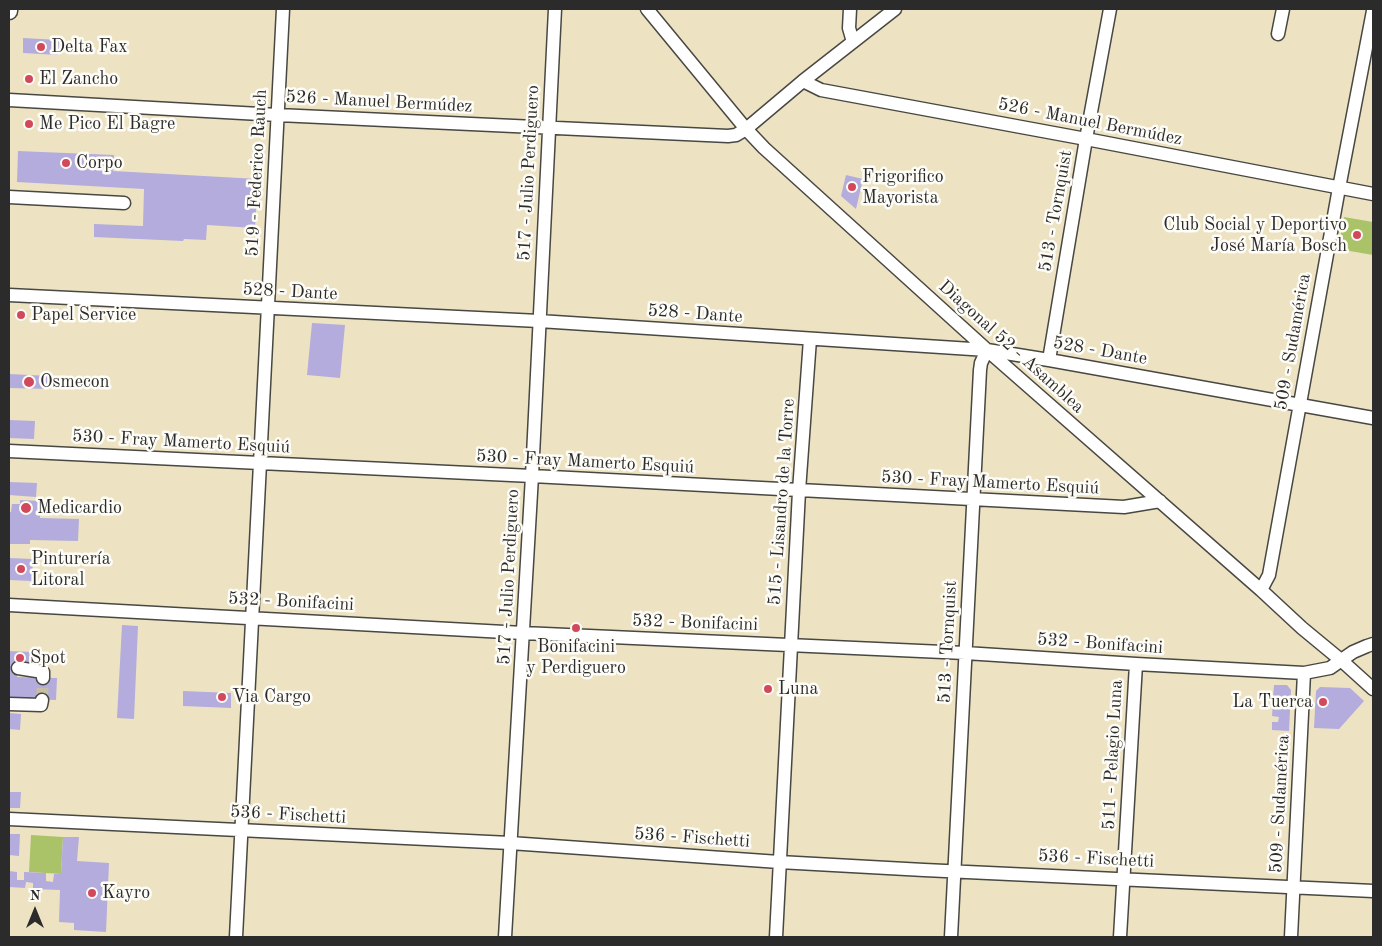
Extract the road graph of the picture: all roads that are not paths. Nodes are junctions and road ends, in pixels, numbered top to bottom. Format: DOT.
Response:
graph roads {
  1 [pos="283,9"];
  2 [pos="555,9"];
  3 [pos="647,9"];
  4 [pos="850,9"];
  5 [pos="895,9"];
  6 [pos="1110,9"];
  7 [pos="1283,9"];
  8 [pos="1373,10"];
  9 [pos="1278,34"];
  10 [pos="853,42"];
  11 [pos="803,81"];
  12 [pos="9,100"];
  13 [pos="278,115"];
  14 [pos="549,128"];
  15 [pos="746,129"];
  16 [pos="1086,139"];
  17 [pos="1339,188"];
  18 [pos="1373,194"];
  19 [pos="9,197"];
  20 [pos="124,203"];
  21 [pos="9,295"];
  22 [pos="268,308"];
  23 [pos="539,321"];
  24 [pos="810,340"];
  25 [pos="987,350"];
  26 [pos="1049,360"];
  27 [pos="1300,405"];
  28 [pos="1373,418"];
  29 [pos="9,452"];
  30 [pos="260,463"];
  31 [pos="532,476"];
  32 [pos="799,491"];
  33 [pos="973,499"];
  34 [pos="1160,501"];
  35 [pos="1261,590"];
  36 [pos="9,605"];
  37 [pos="252,618"];
  38 [pos="523,633"];
  39 [pos="791,644"];
  40 [pos="1373,644"];
  41 [pos="965,652"];
  42 [pos="1342,661"];
  43 [pos="1136,664"];
  44 [pos="18,668"];
  45 [pos="1304,673"];
  46 [pos="42,678"];
  47 [pos="1373,689"];
  48 [pos="42,700"];
  49 [pos="9,704"];
  50 [pos="9,820"];
  51 [pos="242,830"];
  52 [pos="510,843"];
  53 [pos="779,862"];
  54 [pos="954,870"];
  55 [pos="1123,878"];
  56 [pos="1294,887"];
  57 [pos="1373,891"];
  58 [pos="236,937"];
  59 [pos="505,937"];
  60 [pos="776,937"];
  61 [pos="951,937"];
  62 [pos="1120,937"];
  63 [pos="1291,937"];
  1 -- 13 [label="street, 519 - Federico Rauch"];
  2 -- 14 [label="street, 517 - Julio Perdiguero"];
  3 -- 15 [label="street, Diagonal 52 - Asamblea"];
  4 -- 10 [label="street"];
  5 -- 10 [label="street"];
  6 -- 16 [label="street, 513 - Tornquist"];
  7 -- 9 [label="street"];
  8 -- 17 [label="street, 509 - Sudamérica"];
  10 -- 11 [label="street"];
  11 -- 15 [label="street"];
  11 -- 16 [label="street, 526 - Manuel Bermúdez"];
  12 -- 13 [label="street, 526 - Manuel Bermúdez"];
  13 -- 14 [label="street, 526 - Manuel Bermúdez"];
  13 -- 22 [label="street, 519 - Federico Rauch"];
  14 -- 15 [label="street, 526 - Manuel Bermúdez"];
  14 -- 23 [label="street, 517 - Julio Perdiguero"];
  15 -- 25 [label="street, Diagonal 52 - Asamblea"];
  16 -- 17 [label="street, 526 - Manuel Bermúdez"];
  16 -- 26 [label="street, 513 - Tornquist"];
  17 -- 18 [label="street, 526 - Manuel Bermúdez"];
  17 -- 27 [label="street, 509 - Sudamérica"];
  19 -- 20 [label="street"];
  21 -- 22 [label="street, 528 - Dante"];
  22 -- 23 [label="street, 528 - Dante"];
  22 -- 30 [label="street, 519 - Federico Rauch"];
  23 -- 24 [label="street, 528 - Dante"];
  23 -- 31 [label="street, 517 - Julio Perdiguero"];
  24 -- 25 [label="street, 528 - Dante"];
  24 -- 32 [label="street, 515 - Lisandro de la Torre"];
  25 -- 26 [label="street, 528 - Dante"];
  25 -- 33 [label="street, 513 - Tornquist"];
  25 -- 34 [label="street, Diagonal 52 - Asamblea"];
  26 -- 27 [label="street, 528 - Dante"];
  27 -- 28 [label="street, 528 - Dante"];
  27 -- 35 [label="street, 509 - Sudamérica"];
  29 -- 30 [label="street, 530 - Fray Mamerto Esquiú"];
  30 -- 31 [label="street, 530 - Fray Mamerto Esquiú"];
  30 -- 37 [label="street, 519 - Federico Rauch"];
  31 -- 32 [label="street, 530 - Fray Mamerto Esquiú"];
  31 -- 38 [label="street, 517 - Julio Perdiguero"];
  32 -- 33 [label="street, 530 - Fray Mamerto Esquiú"];
  32 -- 39 [label="street, 515 - Lisandro de la Torre"];
  33 -- 34 [label="street, 530 - Fray Mamerto Esquiú"];
  33 -- 41 [label="street, 513 - Tornquist"];
  34 -- 35 [label="street, Diagonal 52 - Asamblea"];
  35 -- 42 [label="street, Diagonal 52 - Asamblea"];
  36 -- 37 [label="street, 532 - Bonifacini"];
  37 -- 38 [label="street, 532 - Bonifacini"];
  37 -- 51 [label="street, 519 - Federico Rauch"];
  38 -- 39 [label="street, 532 - Bonifacini"];
  38 -- 52 [label="street, 517 - Julio Perdiguero"];
  39 -- 41 [label="street, 532 - Bonifacini"];
  39 -- 53 [label="street, 515 - Lisandro de la Torre"];
  40 -- 42 [label="street, 532 - Bonifacini"];
  41 -- 43 [label="street, 532 - Bonifacini"];
  41 -- 54 [label="street, 513 - Tornquist"];
  42 -- 45 [label="street, 532 - Bonifacini"];
  42 -- 47 [label="street, Diagonal 52 - Asamblea"];
  43 -- 45 [label="street, 532 - Bonifacini"];
  43 -- 55 [label="street, 511 - Pelagio Luna"];
  44 -- 46 [label="street"];
  45 -- 56 [label="street, 509 - Sudamérica"];
  48 -- 49 [label="street"];
  50 -- 51 [label="street, 536 - Fischetti"];
  51 -- 52 [label="street, 536 - Fischetti"];
  51 -- 58 [label="street, 519 - Federico Rauch"];
  52 -- 53 [label="street, 536 - Fischetti"];
  52 -- 59 [label="street, 517 - Julio Perdiguero"];
  53 -- 54 [label="street, 536 - Fischetti"];
  53 -- 60 [label="street, 515 - Lisandro de la Torre"];
  54 -- 55 [label="street, 536 - Fischetti"];
  54 -- 61 [label="street, 513 - Tornquist"];
  55 -- 56 [label="street, 536 - Fischetti"];
  55 -- 62 [label="street, 511 - Pelagio Luna"];
  56 -- 57 [label="street, 536 - Fischetti"];
  56 -- 63 [label="street, 509 - Sudamérica"];
}
